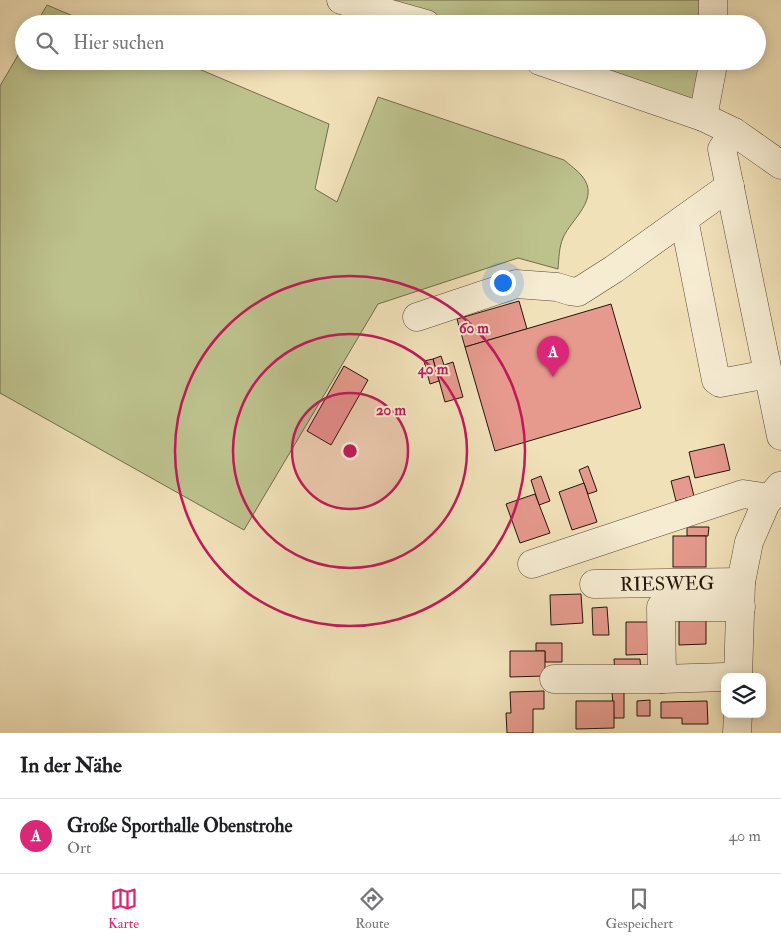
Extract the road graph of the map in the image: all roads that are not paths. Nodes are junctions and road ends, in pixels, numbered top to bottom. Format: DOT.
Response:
graph roads {
  1 [pos="341,0"];
  2 [pos="713,0"];
  3 [pos="394,15"];
  4 [pos="713,15"];
  5 [pos="566,70"];
  6 [pos="712,70"];
  7 [pos="703,117"];
  8 [pos="734,132"];
  9 [pos="781,164"];
  10 [pos="730,186"];
  11 [pos="684,219"];
  12 [pos="417,317"];
  13 [pos="768,374"];
  14 [pos="781,436"];
  15 [pos="776,492"];
  16 [pos="532,564"];
  17 [pos="594,584"];
  18 [pos="741,594"];
  19 [pos="738,673"];
  20 [pos="721,678"];
  21 [pos="554,679"];
  22 [pos="662,679"];
  23 [pos="738,718"];
  24 [pos="737,733"];
  1 -- 3 [label="street"];
  2 -- 4 [label="street"];
  5 -- 7 [label="street"];
  6 -- 7 [label="street"];
  7 -- 8 [label="street"];
  8 -- 9 [label="street"];
  8 -- 10 [label="street"];
  10 -- 11 [label="street"];
  10 -- 13 [label="street"];
  11 -- 12 [label="street"];
  11 -- 13 [label="street"];
  13 -- 14 [label="street"];
  15 -- 16 [label="street"];
  15 -- 18 [label="street, RIESWEG"];
  17 -- 18 [label="street, RIESWEG"];
  18 -- 19 [label="street, RIESWEG"];
  18 -- 22 [label="street, RIESWEG"];
  20 -- 22 [label="street"];
  21 -- 22 [label="street"];
  23 -- 24 [label="street"];
}
